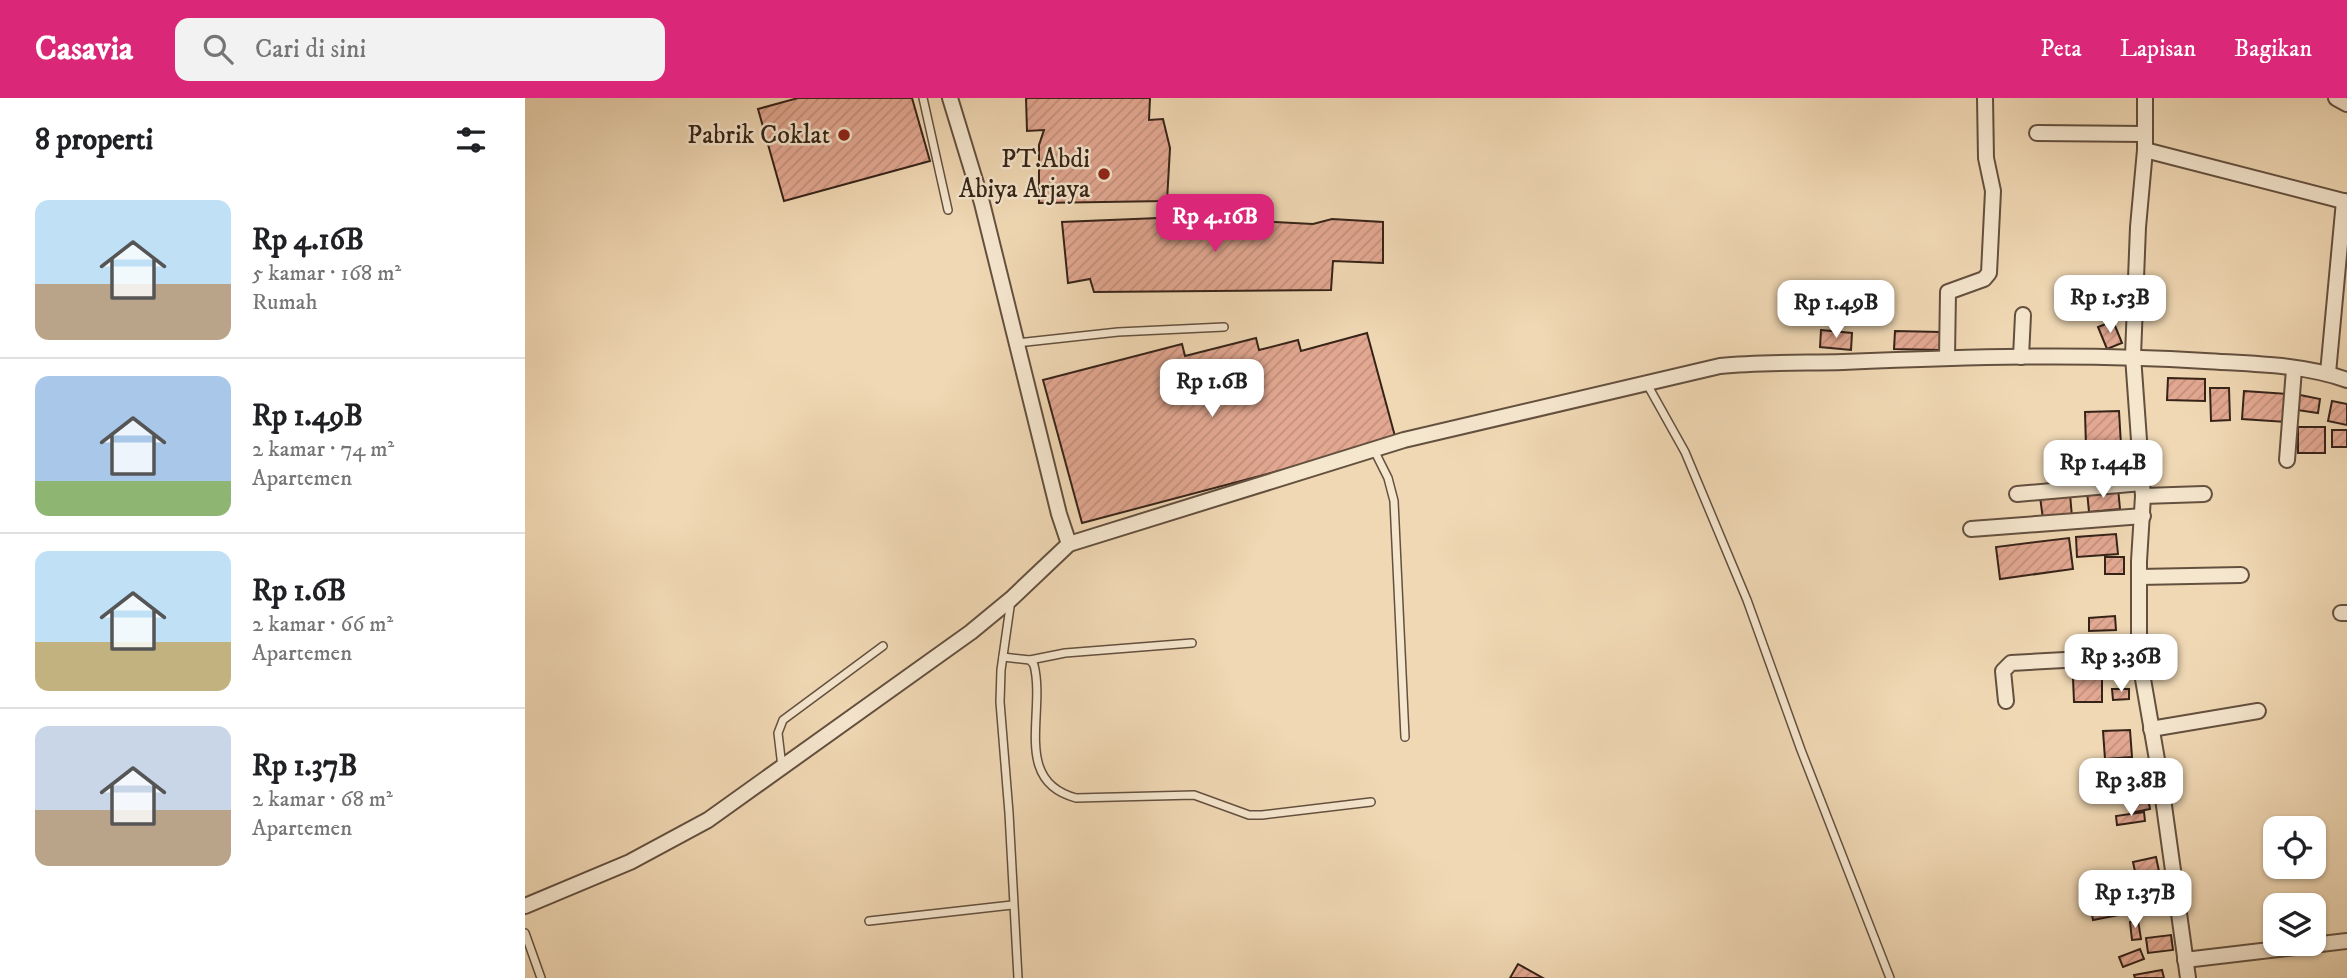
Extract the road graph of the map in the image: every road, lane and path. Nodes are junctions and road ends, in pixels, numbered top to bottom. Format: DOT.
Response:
graph roads {
  1 [pos="923,98"];
  2 [pos="950,98"];
  3 [pos="1985,98"];
  4 [pos="2145,98"];
  5 [pos="2336,98"];
  6 [pos="2347,104"];
  7 [pos="2037,132"];
  8 [pos="2145,134"];
  9 [pos="2144,150"];
  10 [pos="2346,201"];
  11 [pos="948,210"];
  12 [pos="2077,302"];
  13 [pos="2135,302"];
  14 [pos="2340,313"];
  15 [pos="2023,315"];
  16 [pos="1224,327"];
  17 [pos="1017,343"];
  18 [pos="2133,356"];
  19 [pos="1947,357"];
  20 [pos="2021,357"];
  21 [pos="2294,369"];
  22 [pos="2328,373"];
  23 [pos="2347,380"];
  24 [pos="1647,383"];
  25 [pos="1374,450"];
  26 [pos="2287,460"];
  27 [pos="2143,489"];
  28 [pos="2017,494"];
  29 [pos="2204,494"];
  30 [pos="2143,516"];
  31 [pos="1971,529"];
  32 [pos="1069,544"];
  33 [pos="2241,575"];
  34 [pos="2139,577"];
  35 [pos="1011,599"];
  36 [pos="1192,643"];
  37 [pos="883,646"];
  38 [pos="2139,656"];
  39 [pos="1003,657"];
  40 [pos="1030,660"];
  41 [pos="2006,701"];
  42 [pos="2258,711"];
  43 [pos="2151,729"];
  44 [pos="1405,737"];
  45 [pos="782,767"];
  46 [pos="1371,802"];
  47 [pos="1012,905"];
  48 [pos="525,906"];
  49 [pos="869,921"];
  50 [pos="525,933"];
  51 [pos="2347,941"];
  52 [pos="2185,960"];
  53 [pos="541,978"];
  54 [pos="1018,978"];
  55 [pos="1890,978"];
  56 [pos="2189,978"];
  1 -- 11 [label="lane"];
  2 -- 17 [label="street"];
  3 -- 19 [label="street"];
  4 -- 8 [label="street"];
  5 -- 6 [label="street"];
  7 -- 8 [label="street"];
  8 -- 9 [label="street"];
  9 -- 10 [label="street"];
  9 -- 13 [label="street"];
  10 -- 14 [label="street"];
  12 -- 13 [label="street"];
  13 -- 18 [label="street"];
  14 -- 22 [label="street"];
  15 -- 20 [label="street"];
  16 -- 17 [label="lane"];
  17 -- 32 [label="street"];
  18 -- 20 [label="street"];
  18 -- 21 [label="street"];
  18 -- 27 [label="street"];
  19 -- 20 [label="street"];
  19 -- 24 [label="street"];
  21 -- 22 [label="street"];
  21 -- 26 [label="street"];
  22 -- 23 [label="street"];
  24 -- 25 [label="street"];
  24 -- 55 [label="lane"];
  25 -- 32 [label="street"];
  25 -- 44 [label="lane"];
  27 -- 28 [label="street"];
  27 -- 29 [label="street"];
  27 -- 30 [label="street"];
  30 -- 31 [label="street"];
  30 -- 34 [label="street"];
  32 -- 35 [label="street"];
  33 -- 34 [label="street"];
  34 -- 38 [label="street"];
  35 -- 39 [label="lane"];
  35 -- 45 [label="street"];
  36 -- 40 [label="lane"];
  37 -- 45 [label="lane"];
  38 -- 41 [label="street"];
  38 -- 43 [label="street"];
  39 -- 40 [label="lane"];
  39 -- 47 [label="lane"];
  40 -- 46 [label="lane"];
  42 -- 43 [label="street"];
  43 -- 52 [label="street"];
  45 -- 48 [label="street"];
  47 -- 49 [label="lane"];
  47 -- 54 [label="lane"];
  50 -- 53 [label="lane"];
  51 -- 52 [label="street"];
  52 -- 56 [label="street"];
}
